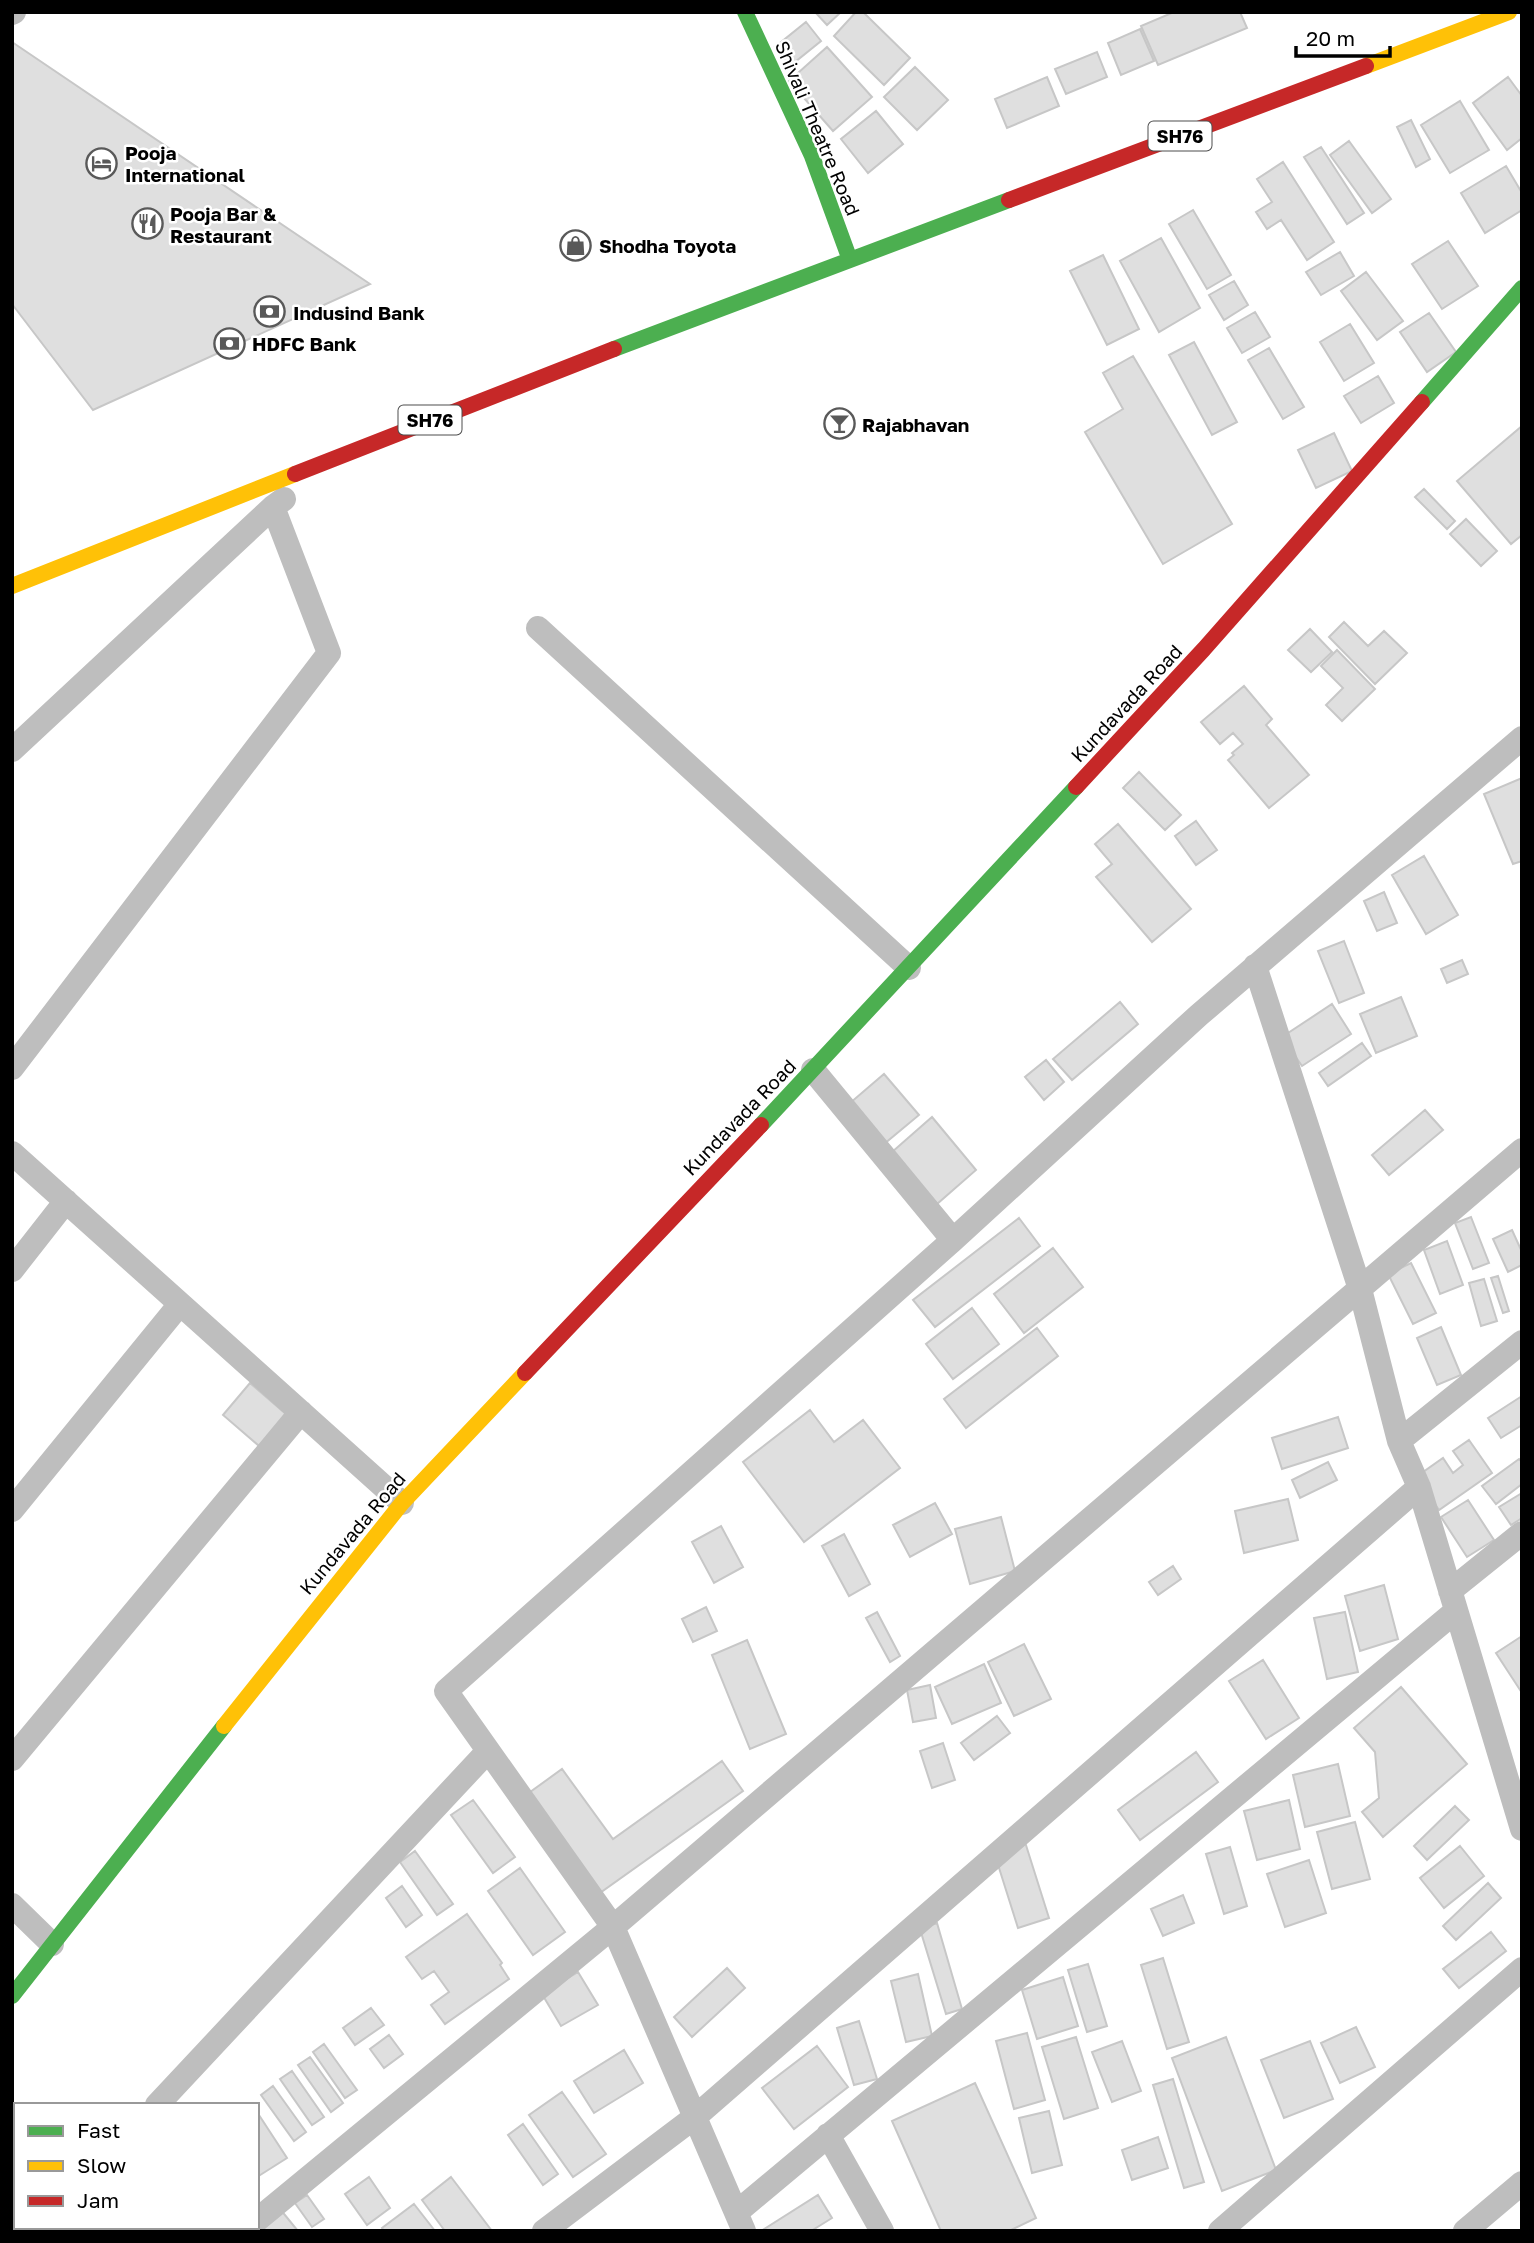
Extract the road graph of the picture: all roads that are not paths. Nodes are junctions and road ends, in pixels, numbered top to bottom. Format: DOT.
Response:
graph roads {
  1 [pos="745,12"];
  2 [pos="1510,12"];
  3 [pos="850,260"];
  4 [pos="1522,288"];
  5 [pos="349,453"];
  6 [pos="273,507"];
  7 [pos="12,586"];
  8 [pos="537,628"];
  9 [pos="1522,738"];
  10 [pos="12,750"];
  11 [pos="1255,966"];
  12 [pos="909,968"];
  13 [pos="12,1068"];
  14 [pos="813,1070"];
  15 [pos="1522,1150"];
  16 [pos="12,1153"];
  17 [pos="66,1201"];
  18 [pos="953,1240"];
  19 [pos="12,1270"];
  20 [pos="1360,1289"];
  21 [pos="180,1304"];
  22 [pos="1522,1342"];
  23 [pos="300,1412"];
  24 [pos="1399,1441"];
  25 [pos="1419,1487"];
  26 [pos="402,1503"];
  27 [pos="12,1510"];
  28 [pos="1522,1532"];
  29 [pos="1453,1601"];
  30 [pos="488,1751"];
  31 [pos="12,1759"];
  32 [pos="1522,1829"];
  33 [pos="12,1905"];
  34 [pos="613,1927"];
  35 [pos="52,1944"];
  36 [pos="1522,1969"];
  37 [pos="12,1996"];
  38 [pos="160,2103"];
  39 [pos="695,2117"];
  40 [pos="828,2135"];
  41 [pos="1522,2183"];
  42 [pos="259,2218"];
  43 [pos="741,2222"];
  44 [pos="544,2231"];
  45 [pos="882,2231"];
  46 [pos="1220,2231"];
  47 [pos="1465,2231"];
  1 -- 3 [label="street, Shivali Theatre Road"];
  2 -- 3 [label="street, SH76"];
  3 -- 5 [label="street, SH76"];
  4 -- 12 [label="street, Kundavada Road"];
  5 -- 6 [label="street"];
  5 -- 7 [label="street, SH76"];
  6 -- 10 [label="street"];
  6 -- 13 [label="street"];
  8 -- 12 [label="street"];
  9 -- 11 [label="street"];
  11 -- 18 [label="street"];
  11 -- 20 [label="street"];
  12 -- 14 [label="street, Kundavada Road"];
  14 -- 18 [label="street"];
  14 -- 26 [label="street, Kundavada Road"];
  15 -- 20 [label="street"];
  16 -- 17 [label="street"];
  17 -- 19 [label="street"];
  17 -- 21 [label="street"];
  18 -- 30 [label="street"];
  20 -- 24 [label="street"];
  20 -- 34 [label="street"];
  21 -- 23 [label="street"];
  21 -- 27 [label="street"];
  22 -- 24 [label="street"];
  23 -- 26 [label="street"];
  23 -- 31 [label="street"];
  24 -- 25 [label="street"];
  25 -- 29 [label="street"];
  25 -- 39 [label="street"];
  26 -- 35 [label="street, Kundavada Road"];
  28 -- 29 [label="street"];
  29 -- 32 [label="street"];
  29 -- 40 [label="street"];
  30 -- 34 [label="street"];
  30 -- 38 [label="street"];
  33 -- 35 [label="street"];
  34 -- 39 [label="street"];
  34 -- 42 [label="street"];
  35 -- 37 [label="street, Kundavada Road"];
  36 -- 46 [label="street"];
  39 -- 43 [label="street"];
  39 -- 44 [label="street"];
  40 -- 43 [label="street"];
  40 -- 45 [label="street"];
  41 -- 47 [label="street"];
}
